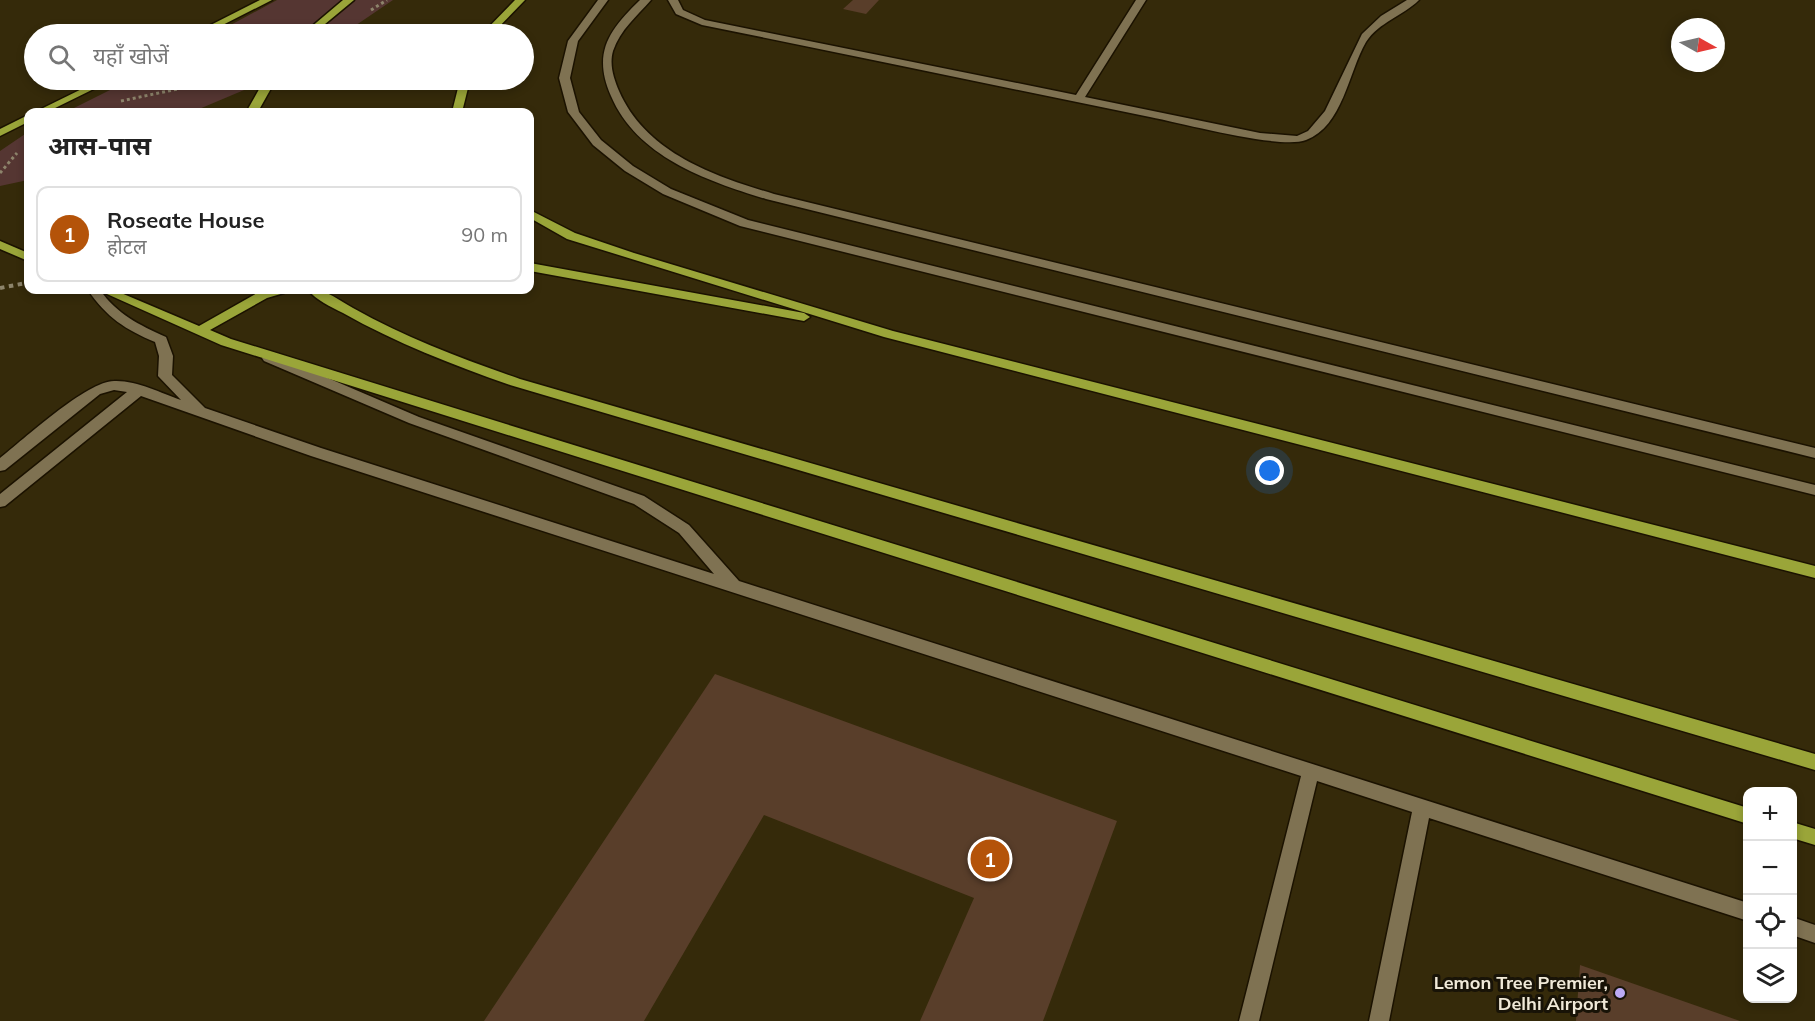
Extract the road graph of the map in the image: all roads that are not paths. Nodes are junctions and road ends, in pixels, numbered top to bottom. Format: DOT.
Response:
graph roads {
  1 [pos="267,0"];
  2 [pos="349,0"];
  3 [pos="520,0"];
  4 [pos="603,0"];
  5 [pos="646,0"];
  6 [pos="673,0"];
  7 [pos="1141,0"];
  8 [pos="1414,0"];
  9 [pos="218,24"];
  10 [pos="320,24"];
  11 [pos="497,24"];
  12 [pos="86,90"];
  13 [pos="264,90"];
  14 [pos="462,90"];
  15 [pos="1078,100"];
  16 [pos="48,108"];
  17 [pos="254,108"];
  18 [pos="458,108"];
  19 [pos="24,120"];
  20 [pos="0,133"];
  21 [pos="534,216"];
  22 [pos="0,244"];
  23 [pos="24,255"];
  24 [pos="534,268"];
  25 [pos="97,294"];
  26 [pos="113,294"];
  27 [pos="266,294"];
  28 [pos="321,294"];
  29 [pos="199,331"];
  30 [pos="889,334"];
  31 [pos="251,350"];
  32 [pos="139,390"];
  33 [pos="203,412"];
  34 [pos="1815,453"];
  35 [pos="0,466"];
  36 [pos="1815,490"];
  37 [pos="0,502"];
  38 [pos="1815,572"];
  39 [pos="732,584"];
  40 [pos="1815,762"];
  41 [pos="1311,770"];
  42 [pos="1422,806"];
  43 [pos="1743,814"];
  44 [pos="1797,832"];
  45 [pos="1815,837"];
  46 [pos="1743,910"];
  47 [pos="1797,928"];
  48 [pos="1815,934"];
  49 [pos="1249,1021"];
  50 [pos="1379,1021"];
  1 -- 9 [label="main road"];
  2 -- 10 [label="main road"];
  3 -- 11 [label="main road"];
  4 -- 36 [label="street"];
  5 -- 34 [label="street"];
  6 -- 15 [label="street"];
  7 -- 15 [label="street"];
  8 -- 15 [label="street"];
  12 -- 16 [label="main road"];
  13 -- 17 [label="main road, bridge"];
  14 -- 18 [label="main road"];
  19 -- 20 [label="main road"];
  21 -- 30 [label="main road"];
  22 -- 23 [label="main road"];
  24 -- 30 [label="main road"];
  25 -- 33 [label="street"];
  26 -- 29 [label="main road"];
  27 -- 29 [label="main road"];
  28 -- 40 [label="main road"];
  29 -- 31 [label="main road"];
  30 -- 38 [label="main road"];
  31 -- 39 [label="street"];
  31 -- 43 [label="main road"];
  32 -- 33 [label="street"];
  32 -- 35 [label="street"];
  32 -- 37 [label="street"];
  33 -- 39 [label="street"];
  39 -- 41 [label="street"];
  41 -- 42 [label="street"];
  41 -- 49 [label="street"];
  42 -- 46 [label="street"];
  42 -- 50 [label="street"];
  44 -- 45 [label="main road"];
  47 -- 48 [label="street"];
}
